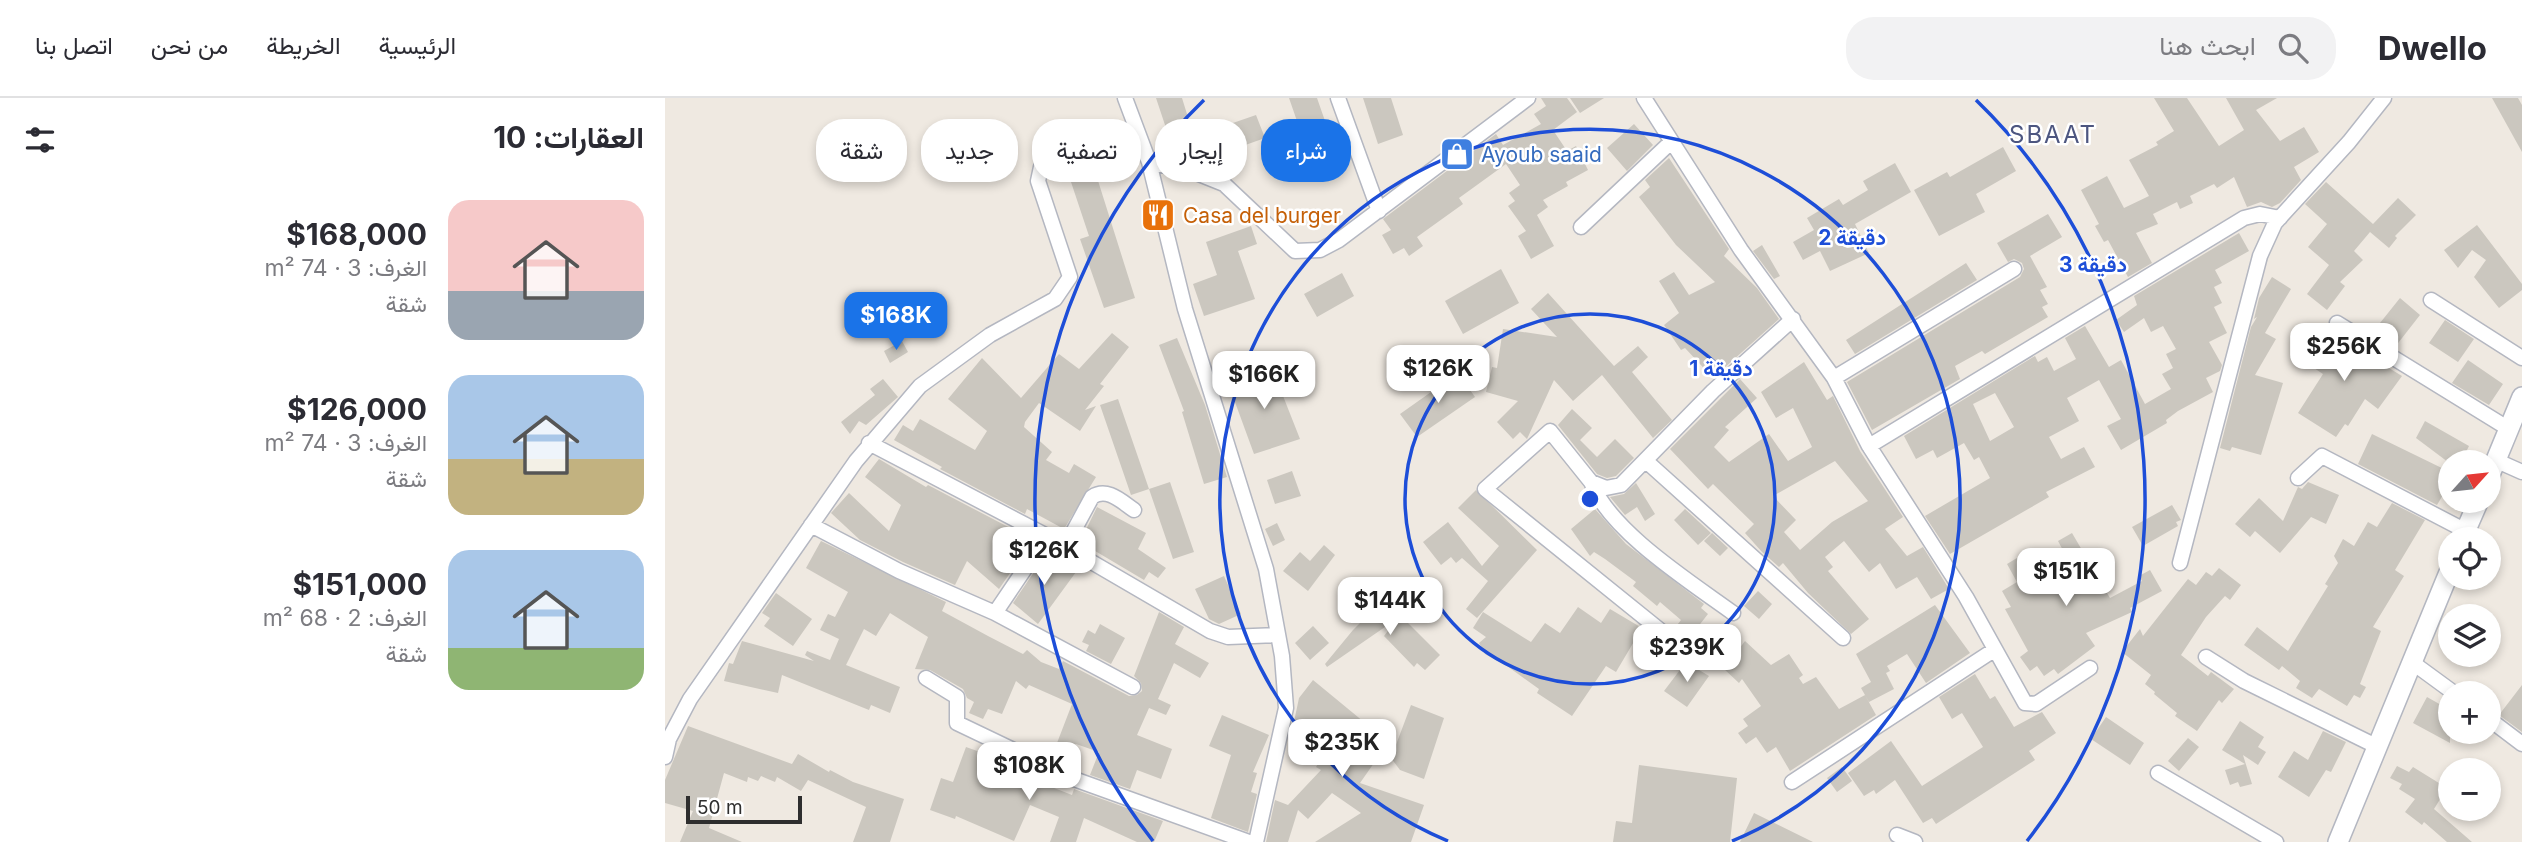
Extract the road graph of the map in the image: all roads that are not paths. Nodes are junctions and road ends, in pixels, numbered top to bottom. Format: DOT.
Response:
graph roads {
  1 [pos="1125,98"];
  2 [pos="1338,98"];
  3 [pos="1528,98"];
  4 [pos="1644,98"];
  5 [pos="2383,98"];
  6 [pos="1131,119"];
  7 [pos="1671,142"];
  8 [pos="1141,145"];
  9 [pos="1149,162"];
  10 [pos="1038,182"];
  11 [pos="1379,211"];
  12 [pos="2280,218"];
  13 [pos="1581,227"];
  14 [pos="2014,269"];
  15 [pos="2431,300"];
  16 [pos="1793,319"];
  17 [pos="2337,323"];
  18 [pos="2522,358"];
  19 [pos="1835,378"];
  20 [pos="2522,397"];
  21 [pos="2509,429"];
  22 [pos="870,443"];
  23 [pos="1869,446"];
  24 [pos="2500,450"];
  25 [pos="1646,461"];
  26 [pos="2501,470"];
  27 [pos="2522,472"];
  28 [pos="2298,478"];
  29 [pos="1591,482"];
  30 [pos="1134,510"];
  31 [pos="811,525"];
  32 [pos="2450,527"];
  33 [pos="1047,536"];
  34 [pos="1065,547"];
  35 [pos="2180,563"];
  36 [pos="2442,590"];
  37 [pos="995,613"];
  38 [pos="1733,613"];
  39 [pos="1278,635"];
  40 [pos="1843,638"];
  41 [pos="1994,650"];
  42 [pos="1687,652"];
  43 [pos="2206,657"];
  44 [pos="2413,663"];
  45 [pos="2090,668"];
  46 [pos="926,678"];
  47 [pos="2438,681"];
  48 [pos="1133,687"];
  49 [pos="2501,728"];
  50 [pos="2522,744"];
  51 [pos="2378,747"];
  52 [pos="665,757"];
  53 [pos="2158,773"];
  54 [pos="1792,782"];
  55 [pos="1897,835"];
  56 [pos="1249,842"];
  57 [pos="1257,842"];
  58 [pos="1915,842"];
  59 [pos="2276,842"];
  60 [pos="2338,842"];
  1 -- 6 [label="street"];
  2 -- 11 [label="street"];
  3 -- 11 [label="street"];
  4 -- 7 [label="street"];
  5 -- 12 [label="street"];
  7 -- 13 [label="street"];
  7 -- 16 [label="street"];
  8 -- 9 [label="street"];
  9 -- 11 [label="street"];
  9 -- 39 [label="street"];
  10 -- 22 [label="street"];
  12 -- 23 [label="street"];
  12 -- 35 [label="street"];
  14 -- 19 [label="street"];
  15 -- 18 [label="street"];
  16 -- 19 [label="street"];
  16 -- 25 [label="street"];
  17 -- 21 [label="street"];
  19 -- 23 [label="street"];
  20 -- 21 [label="main road"];
  21 -- 24 [label="main road"];
  22 -- 31 [label="street"];
  22 -- 33 [label="street"];
  23 -- 41 [label="street"];
  25 -- 29 [label="street"];
  25 -- 40 [label="street"];
  26 -- 27 [label="street"];
  28 -- 32 [label="street"];
  29 -- 38 [label="street"];
  29 -- 42 [label="street"];
  30 -- 34 [label="street"];
  31 -- 37 [label="street"];
  31 -- 52 [label="street"];
  33 -- 34 [label="street"];
  33 -- 37 [label="street"];
  34 -- 39 [label="street"];
  36 -- 44 [label="main road"];
  37 -- 48 [label="street"];
  39 -- 57 [label="street"];
  41 -- 45 [label="street"];
  41 -- 54 [label="street"];
  43 -- 51 [label="street"];
  44 -- 47 [label="street"];
  44 -- 51 [label="main road"];
  46 -- 56 [label="street"];
  49 -- 50 [label="street"];
  51 -- 60 [label="main road"];
  53 -- 59 [label="street"];
  55 -- 58 [label="street"];
}
